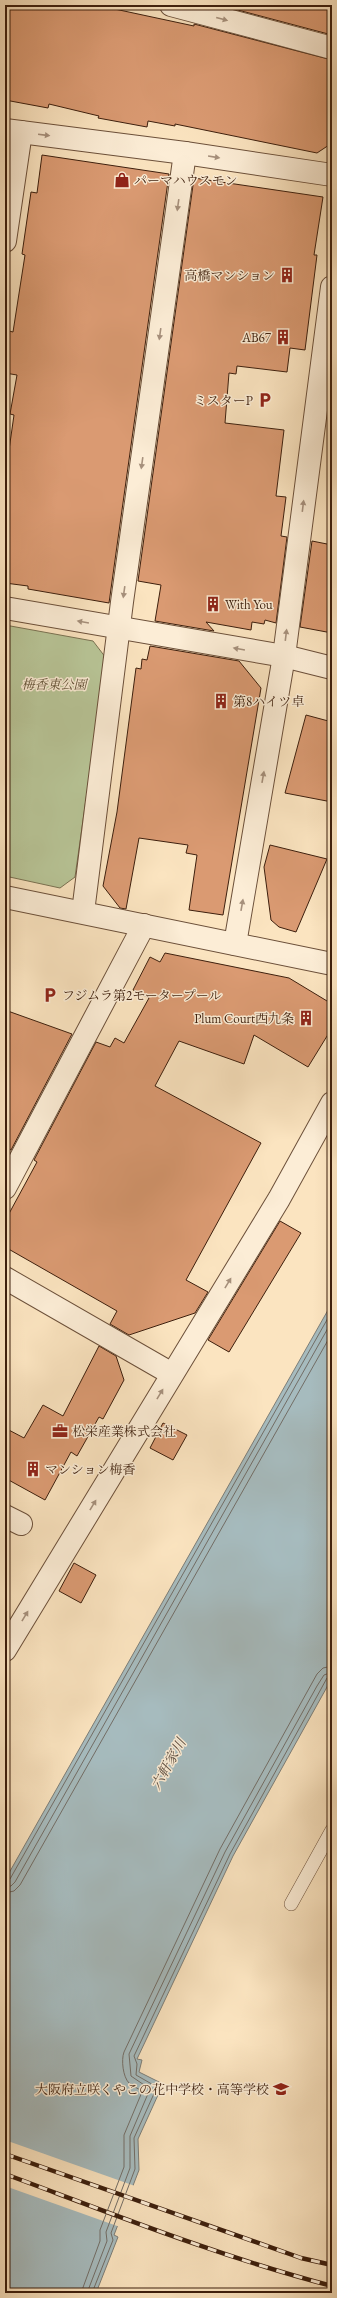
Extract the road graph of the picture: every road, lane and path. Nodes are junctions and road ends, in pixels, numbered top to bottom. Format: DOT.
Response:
graph roads {
  1 [pos="171,5"];
  2 [pos="332,48"];
  3 [pos="13,131"];
  4 [pos="185,153"];
  5 [pos="332,175"];
  6 [pos="5,241"];
  7 [pos="332,287"];
  8 [pos="5,608"];
  9 [pos="119,629"];
  10 [pos="284,656"];
  11 [pos="332,668"];
  12 [pos="5,897"];
  13 [pos="83,912"];
  14 [pos="144,925"];
  15 [pos="235,944"];
  16 [pos="332,964"];
  17 [pos="332,1103"];
  18 [pos="5,1188"];
  19 [pos="5,1278"];
  20 [pos="172,1374"];
  21 [pos="5,1650"];
  22 [pos="332,1830"];
  23 [pos="291,1904"];
  1 -- 2 [label="street, one-way"];
  3 -- 4 [label="street, one-way"];
  3 -- 6 [label="street"];
  4 -- 5 [label="street, one-way"];
  4 -- 9 [label="street, one-way"];
  10 -- 7 [label="street, one-way"];
  9 -- 8 [label="street, one-way"];
  10 -- 9 [label="street, one-way"];
  9 -- 13 [label="street"];
  10 -- 11 [label="street"];
  15 -- 10 [label="street, one-way"];
  12 -- 13 [label="street"];
  13 -- 14 [label="street"];
  14 -- 15 [label="street"];
  14 -- 18 [label="street"];
  15 -- 16 [label="street"];
  20 -- 17 [label="street, one-way"];
  19 -- 20 [label="street"];
  21 -- 20 [label="street, one-way"];
  22 -- 23 [label="lane"];
}
